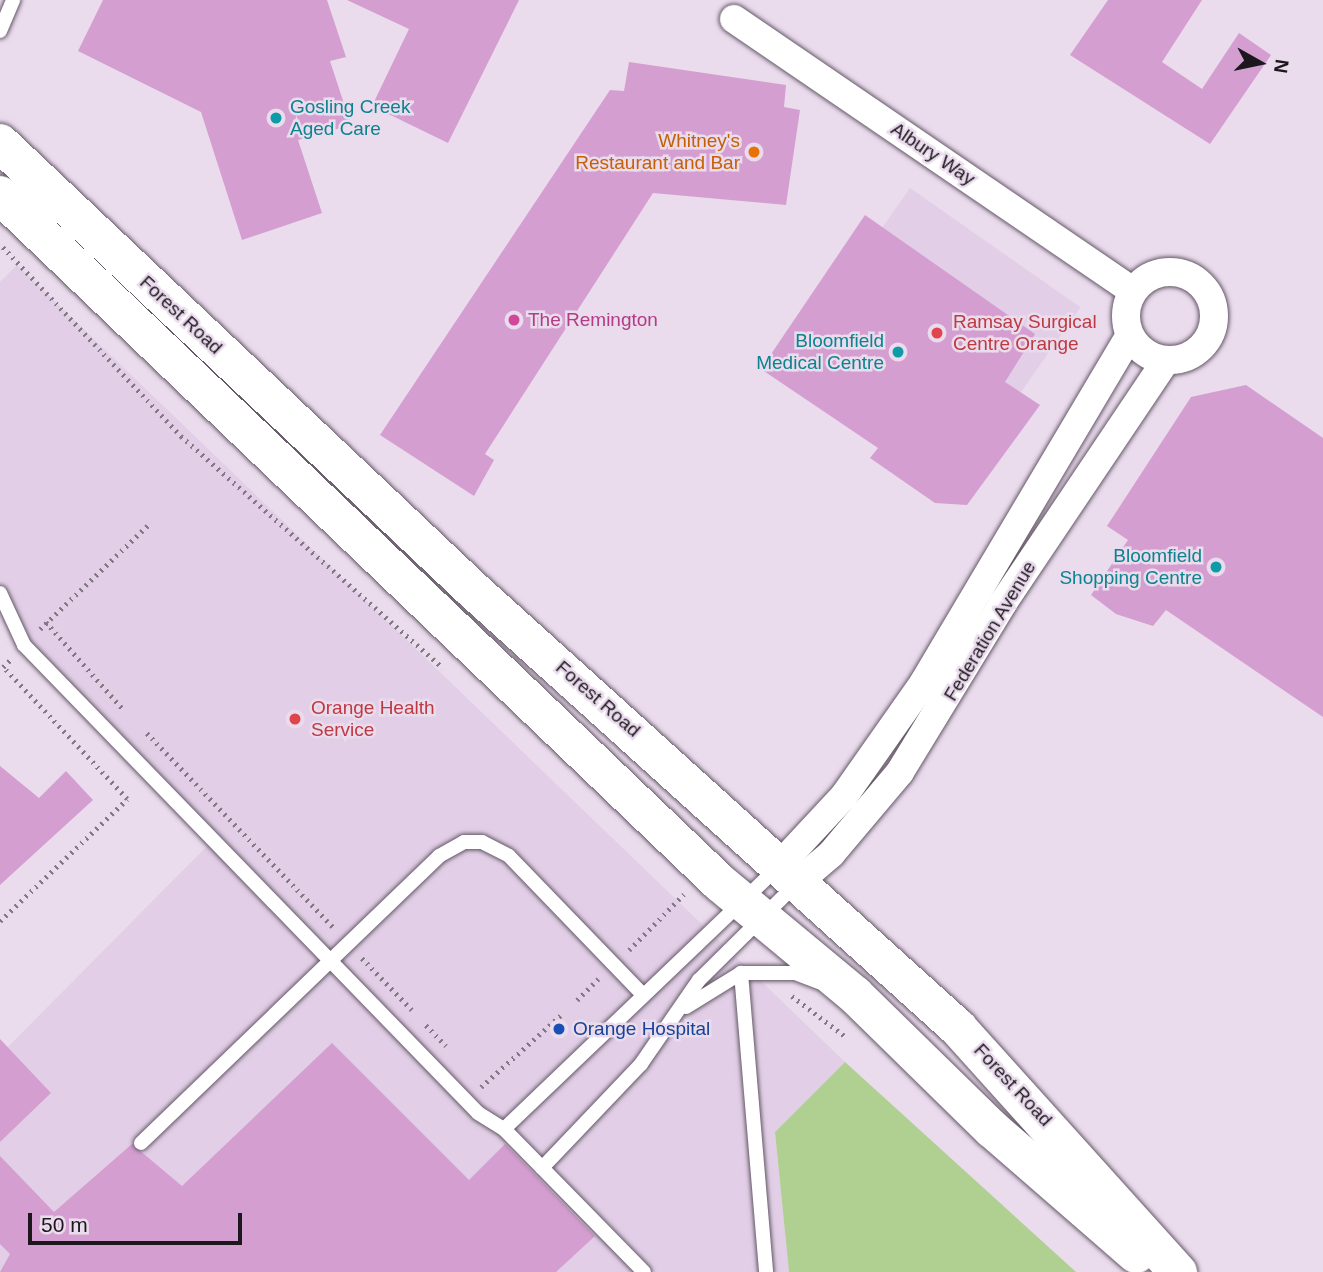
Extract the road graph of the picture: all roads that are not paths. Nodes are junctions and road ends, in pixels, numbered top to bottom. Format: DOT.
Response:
graph roads {
  1 [pos="13,0"];
  2 [pos="734,19"];
  3 [pos="0,31"];
  4 [pos="0,143"];
  5 [pos="0,195"];
  6 [pos="1132,291"];
  7 [pos="1129,337"];
  8 [pos="1165,362"];
  9 [pos="0,593"];
  10 [pos="786,876"];
  11 [pos="753,910"];
  12 [pos="328,960"];
  13 [pos="741,973"];
  14 [pos="643,995"];
  15 [pos="855,995"];
  16 [pos="679,1012"];
  17 [pos="504,1129"];
  18 [pos="141,1143"];
  19 [pos="542,1168"];
  20 [pos="644,1272"];
  21 [pos="766,1272"];
  22 [pos="1156,1272"];
  23 [pos="1178,1272"];
  1 -- 3 [label="lane"];
  2 -- 6 [label="street, Albury Way"];
  4 -- 10 [label="main road, Forest Road"];
  5 -- 11 [label="main road, Forest Road"];
  6 -- 7 [label="street"];
  6 -- 8 [label="street"];
  7 -- 8 [label="street"];
  7 -- 10 [label="street, Federation Avenue"];
  8 -- 10 [label="street, Federation Avenue"];
  9 -- 12 [label="lane"];
  10 -- 11 [label="lane"];
  10 -- 11 [label="lane"];
  10 -- 23 [label="main road, Forest Road"];
  11 -- 14 [label="lane"];
  11 -- 15 [label="main road, Forest Road"];
  11 -- 16 [label="lane"];
  12 -- 14 [label="lane"];
  12 -- 17 [label="lane"];
  12 -- 18 [label="lane"];
  13 -- 15 [label="lane"];
  13 -- 16 [label="lane"];
  13 -- 21 [label="lane"];
  14 -- 17 [label="lane"];
  15 -- 22 [label="main road, Forest Road"];
  16 -- 19 [label="lane"];
  17 -- 19 [label="lane"];
  19 -- 20 [label="lane"];
}
